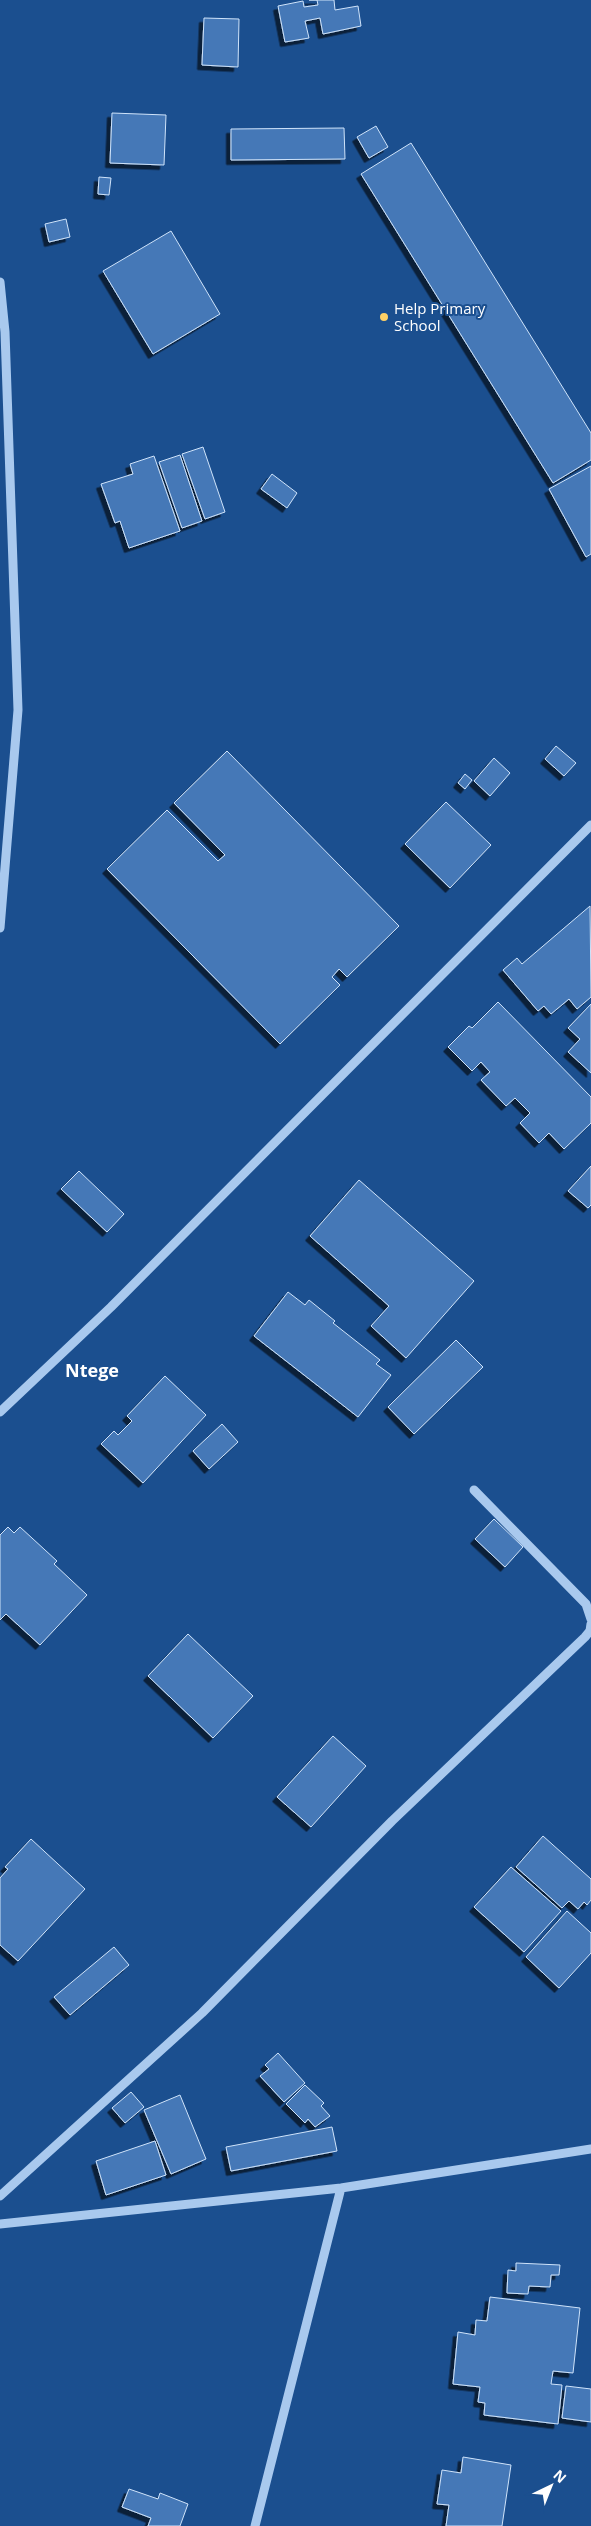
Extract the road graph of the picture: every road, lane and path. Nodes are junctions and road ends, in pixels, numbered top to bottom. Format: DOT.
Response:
graph roads {
  1 [pos="0,282"];
  2 [pos="2,332"];
  3 [pos="591,825"];
  4 [pos="0,928"];
  5 [pos="0,1412"];
  6 [pos="474,1490"];
  7 [pos="591,1619"];
  8 [pos="591,1624"];
  9 [pos="591,2149"];
  10 [pos="341,2188"];
  11 [pos="0,2196"];
  12 [pos="0,2224"];
  13 [pos="255,2526"];
  1 -- 2 [label="street"];
  2 -- 4 [label="street"];
  3 -- 5 [label="street"];
  6 -- 7 [label="street"];
  8 -- 11 [label="street"];
  9 -- 10 [label="street"];
  10 -- 12 [label="street"];
  10 -- 13 [label="street"];
}
